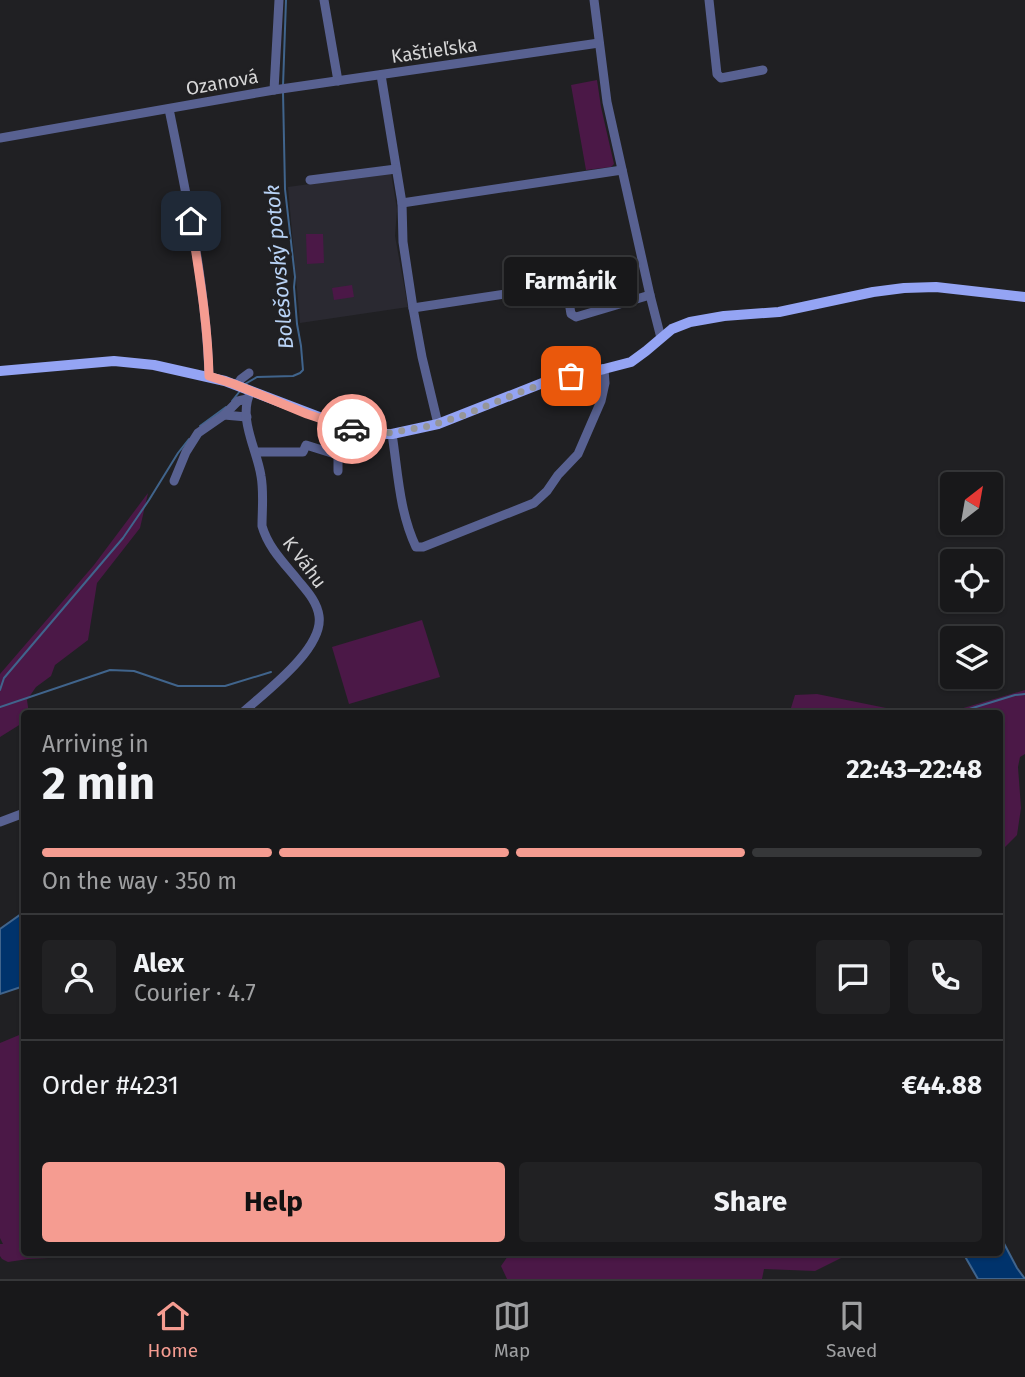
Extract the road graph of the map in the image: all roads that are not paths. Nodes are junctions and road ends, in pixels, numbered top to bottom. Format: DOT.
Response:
graph roads {
  1 [pos="279,0"];
  2 [pos="324,0"];
  3 [pos="594,0"];
  4 [pos="709,0"];
  5 [pos="599,43"];
  6 [pos="763,70"];
  7 [pos="381,75"];
  8 [pos="338,81"];
  9 [pos="280,90"];
  10 [pos="169,109"];
  11 [pos="0,138"];
  12 [pos="396,169"];
  13 [pos="622,170"];
  14 [pos="310,180"];
  15 [pos="401,203"];
  16 [pos="650,295"];
  17 [pos="1025,297"];
  18 [pos="413,308"];
  19 [pos="661,338"];
  20 [pos="604,369"];
  21 [pos="0,371"];
  22 [pos="249,373"];
  23 [pos="209,376"];
  24 [pos="244,390"];
  25 [pos="223,415"];
  26 [pos="247,417"];
  27 [pos="438,424"];
  28 [pos="392,434"];
  29 [pos="256,452"];
  30 [pos="338,471"];
  31 [pos="174,481"];
  32 [pos="245,710"];
  33 [pos="21,814"];
  34 [pos="0,822"];
  1 -- 9 [label="street, Ozanová"];
  2 -- 8 [label="street"];
  3 -- 5 [label="street"];
  4 -- 6 [label="street"];
  5 -- 7 [label="street, Kaštieľska"];
  5 -- 13 [label="street"];
  7 -- 8 [label="street, Kaštieľska"];
  7 -- 12 [label="street"];
  8 -- 9 [label="street, Kaštieľska"];
  9 -- 10 [label="street, Ozanová"];
  10 -- 11 [label="street, Ozanová"];
  10 -- 23 [label="street, Ozanová"];
  12 -- 14 [label="street"];
  12 -- 15 [label="street"];
  13 -- 15 [label="street"];
  13 -- 16 [label="street"];
  15 -- 18 [label="street"];
  16 -- 18 [label="street"];
  16 -- 19 [label="street"];
  17 -- 19 [label="main road"];
  18 -- 27 [label="street"];
  19 -- 20 [label="main road"];
  20 -- 27 [label="main road"];
  20 -- 28 [label="street"];
  21 -- 23 [label="main road"];
  22 -- 24 [label="street"];
  23 -- 24 [label="main road"];
  24 -- 25 [label="street"];
  24 -- 26 [label="street, K Váhu"];
  24 -- 28 [label="main road"];
  25 -- 26 [label="street"];
  25 -- 31 [label="street"];
  26 -- 29 [label="street, K Váhu"];
  27 -- 28 [label="main road"];
  29 -- 30 [label="street"];
  29 -- 32 [label="street, K Váhu"];
  33 -- 34 [label="street"];
}
